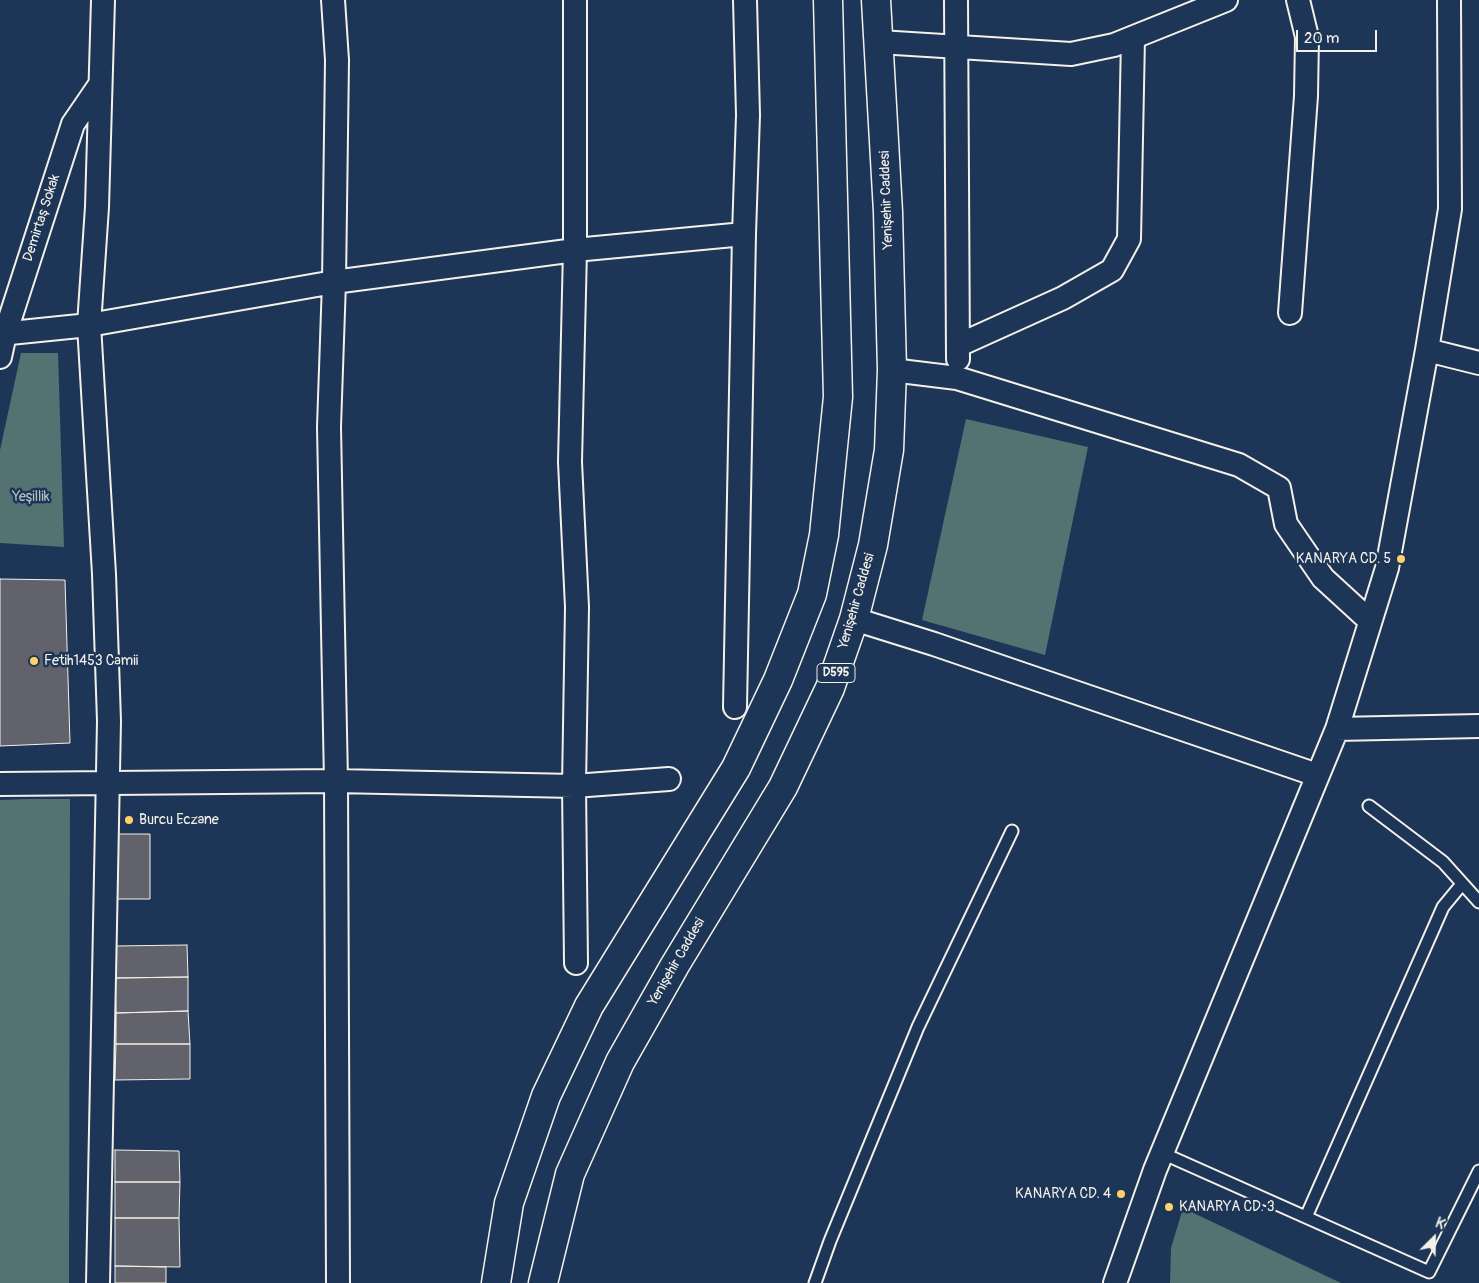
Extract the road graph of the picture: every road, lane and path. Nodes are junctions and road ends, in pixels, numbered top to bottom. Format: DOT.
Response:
graph roads {
  1 [pos="103,0"];
  2 [pos="333,0"];
  3 [pos="575,0"];
  4 [pos="745,0"];
  5 [pos="828,0"];
  6 [pos="876,0"];
  7 [pos="956,0"];
  8 [pos="1226,0"];
  9 [pos="1298,0"];
  10 [pos="1449,0"];
  11 [pos="1132,38"];
  12 [pos="879,42"];
  13 [pos="957,46"];
  14 [pos="99,86"];
  15 [pos="744,234"];
  16 [pos="575,250"];
  17 [pos="334,282"];
  18 [pos="1290,313"];
  19 [pos="89,325"];
  20 [pos="2,334"];
  21 [pos="959,345"];
  22 [pos="1427,350"];
  23 [pos="0,357"];
  24 [pos="1479,363"];
  25 [pos="892,370"];
  26 [pos="957,378"];
  27 [pos="854,619"];
  28 [pos="1370,622"];
  29 [pos="735,707"];
  30 [pos="1479,726"];
  31 [pos="1337,729"];
  32 [pos="1318,775"];
  33 [pos="669,779"];
  34 [pos="336,781"];
  35 [pos="108,782"];
  36 [pos="0,784"];
  37 [pos="574,786"];
  38 [pos="1369,806"];
  39 [pos="1012,831"];
  40 [pos="1462,884"];
  41 [pos="1479,902"];
  42 [pos="576,963"];
  43 [pos="1162,1153"];
  44 [pos="1479,1172"];
  45 [pos="1306,1217"];
  46 [pos="98,1283"];
  47 [pos="338,1283"];
  48 [pos="496,1283"];
  49 [pos="543,1283"];
  50 [pos="815,1283"];
  51 [pos="1115,1283"];
  1 -- 14 [label="street"];
  2 -- 17 [label="street"];
  3 -- 16 [label="street"];
  4 -- 15 [label="street"];
  5 -- 48 [label="highway"];
  6 -- 12 [label="highway, Yenişehir Caddesi / D595"];
  7 -- 13 [label="street"];
  8 -- 11 [label="street"];
  9 -- 18 [label="street"];
  10 -- 22 [label="street"];
  11 -- 13 [label="street"];
  11 -- 21 [label="street"];
  12 -- 13 [label="street"];
  12 -- 25 [label="highway, Yenişehir Caddesi / D595"];
  13 -- 21 [label="street"];
  14 -- 19 [label="street"];
  14 -- 20 [label="street, Demirtaş Sokak"];
  15 -- 16 [label="street"];
  15 -- 29 [label="street"];
  16 -- 17 [label="street"];
  16 -- 37 [label="street"];
  17 -- 19 [label="street"];
  17 -- 34 [label="street"];
  19 -- 20 [label="street"];
  19 -- 35 [label="street"];
  20 -- 23 [label="street, Demirtaş Sokak"];
  21 -- 26 [label="street"];
  22 -- 24 [label="street"];
  22 -- 28 [label="street"];
  25 -- 26 [label="street"];
  25 -- 27 [label="highway, Yenişehir Caddesi / D595"];
  26 -- 28 [label="street"];
  27 -- 32 [label="street"];
  27 -- 49 [label="highway, Yenişehir Caddesi / D595"];
  28 -- 31 [label="street"];
  30 -- 31 [label="street"];
  31 -- 32 [label="street"];
  32 -- 43 [label="street"];
  33 -- 37 [label="street"];
  34 -- 35 [label="street"];
  34 -- 37 [label="street"];
  34 -- 47 [label="street"];
  35 -- 36 [label="street"];
  35 -- 46 [label="street"];
  37 -- 42 [label="street"];
  38 -- 40 [label="lane"];
  39 -- 50 [label="lane"];
  40 -- 41 [label="lane"];
  40 -- 45 [label="lane"];
  43 -- 45 [label="lane"];
  43 -- 51 [label="street"];
  44 -- 45 [label="lane"];
}
